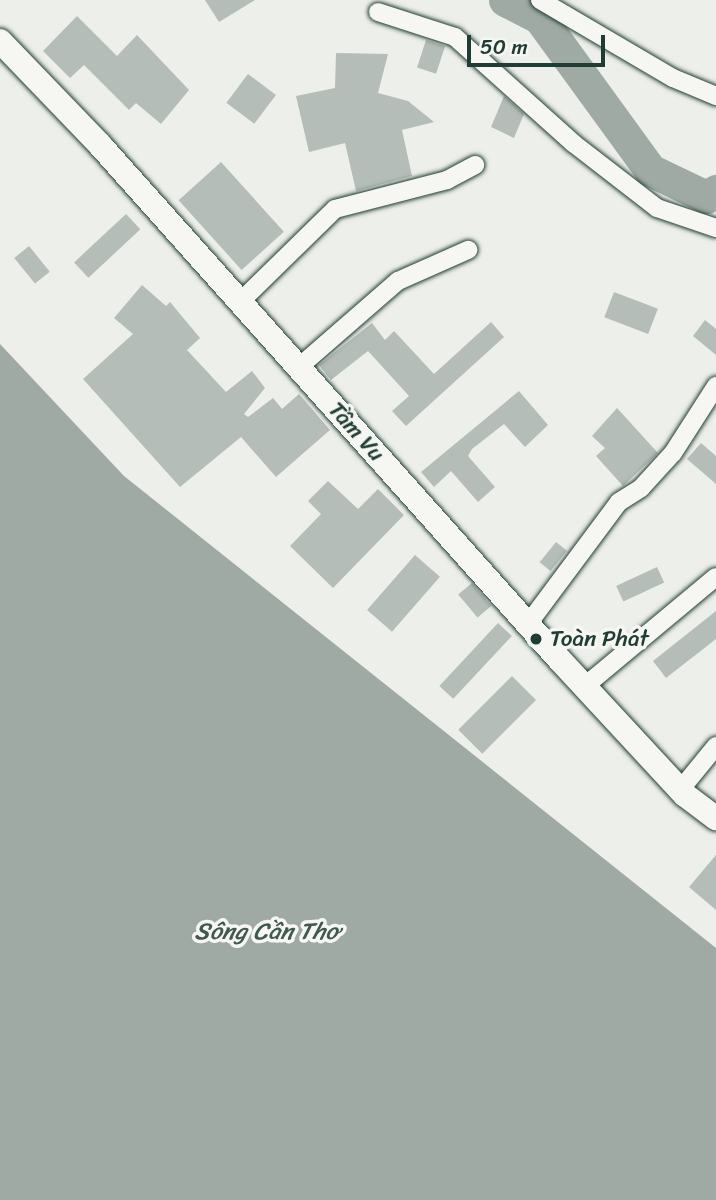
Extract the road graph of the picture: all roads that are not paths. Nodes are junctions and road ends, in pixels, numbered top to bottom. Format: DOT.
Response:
graph roads {
  1 [pos="540,0"];
  2 [pos="378,12"];
  3 [pos="0,41"];
  4 [pos="716,96"];
  5 [pos="475,165"];
  6 [pos="716,228"];
  7 [pos="468,250"];
  8 [pos="240,302"];
  9 [pos="299,367"];
  10 [pos="716,386"];
  11 [pos="716,577"];
  12 [pos="528,624"];
  13 [pos="585,686"];
  14 [pos="716,746"];
  15 [pos="680,790"];
  16 [pos="716,818"];
  1 -- 4 [label="street"];
  2 -- 6 [label="street"];
  3 -- 8 [label="street, Tầm Vu"];
  5 -- 8 [label="street"];
  7 -- 9 [label="street"];
  8 -- 9 [label="street, Tầm Vu"];
  9 -- 12 [label="street, Tầm Vu"];
  10 -- 12 [label="street"];
  11 -- 13 [label="street"];
  12 -- 13 [label="street, Tầm Vu"];
  13 -- 15 [label="street, Tầm Vu"];
  14 -- 15 [label="street"];
  15 -- 16 [label="street, Tầm Vu"];
}
